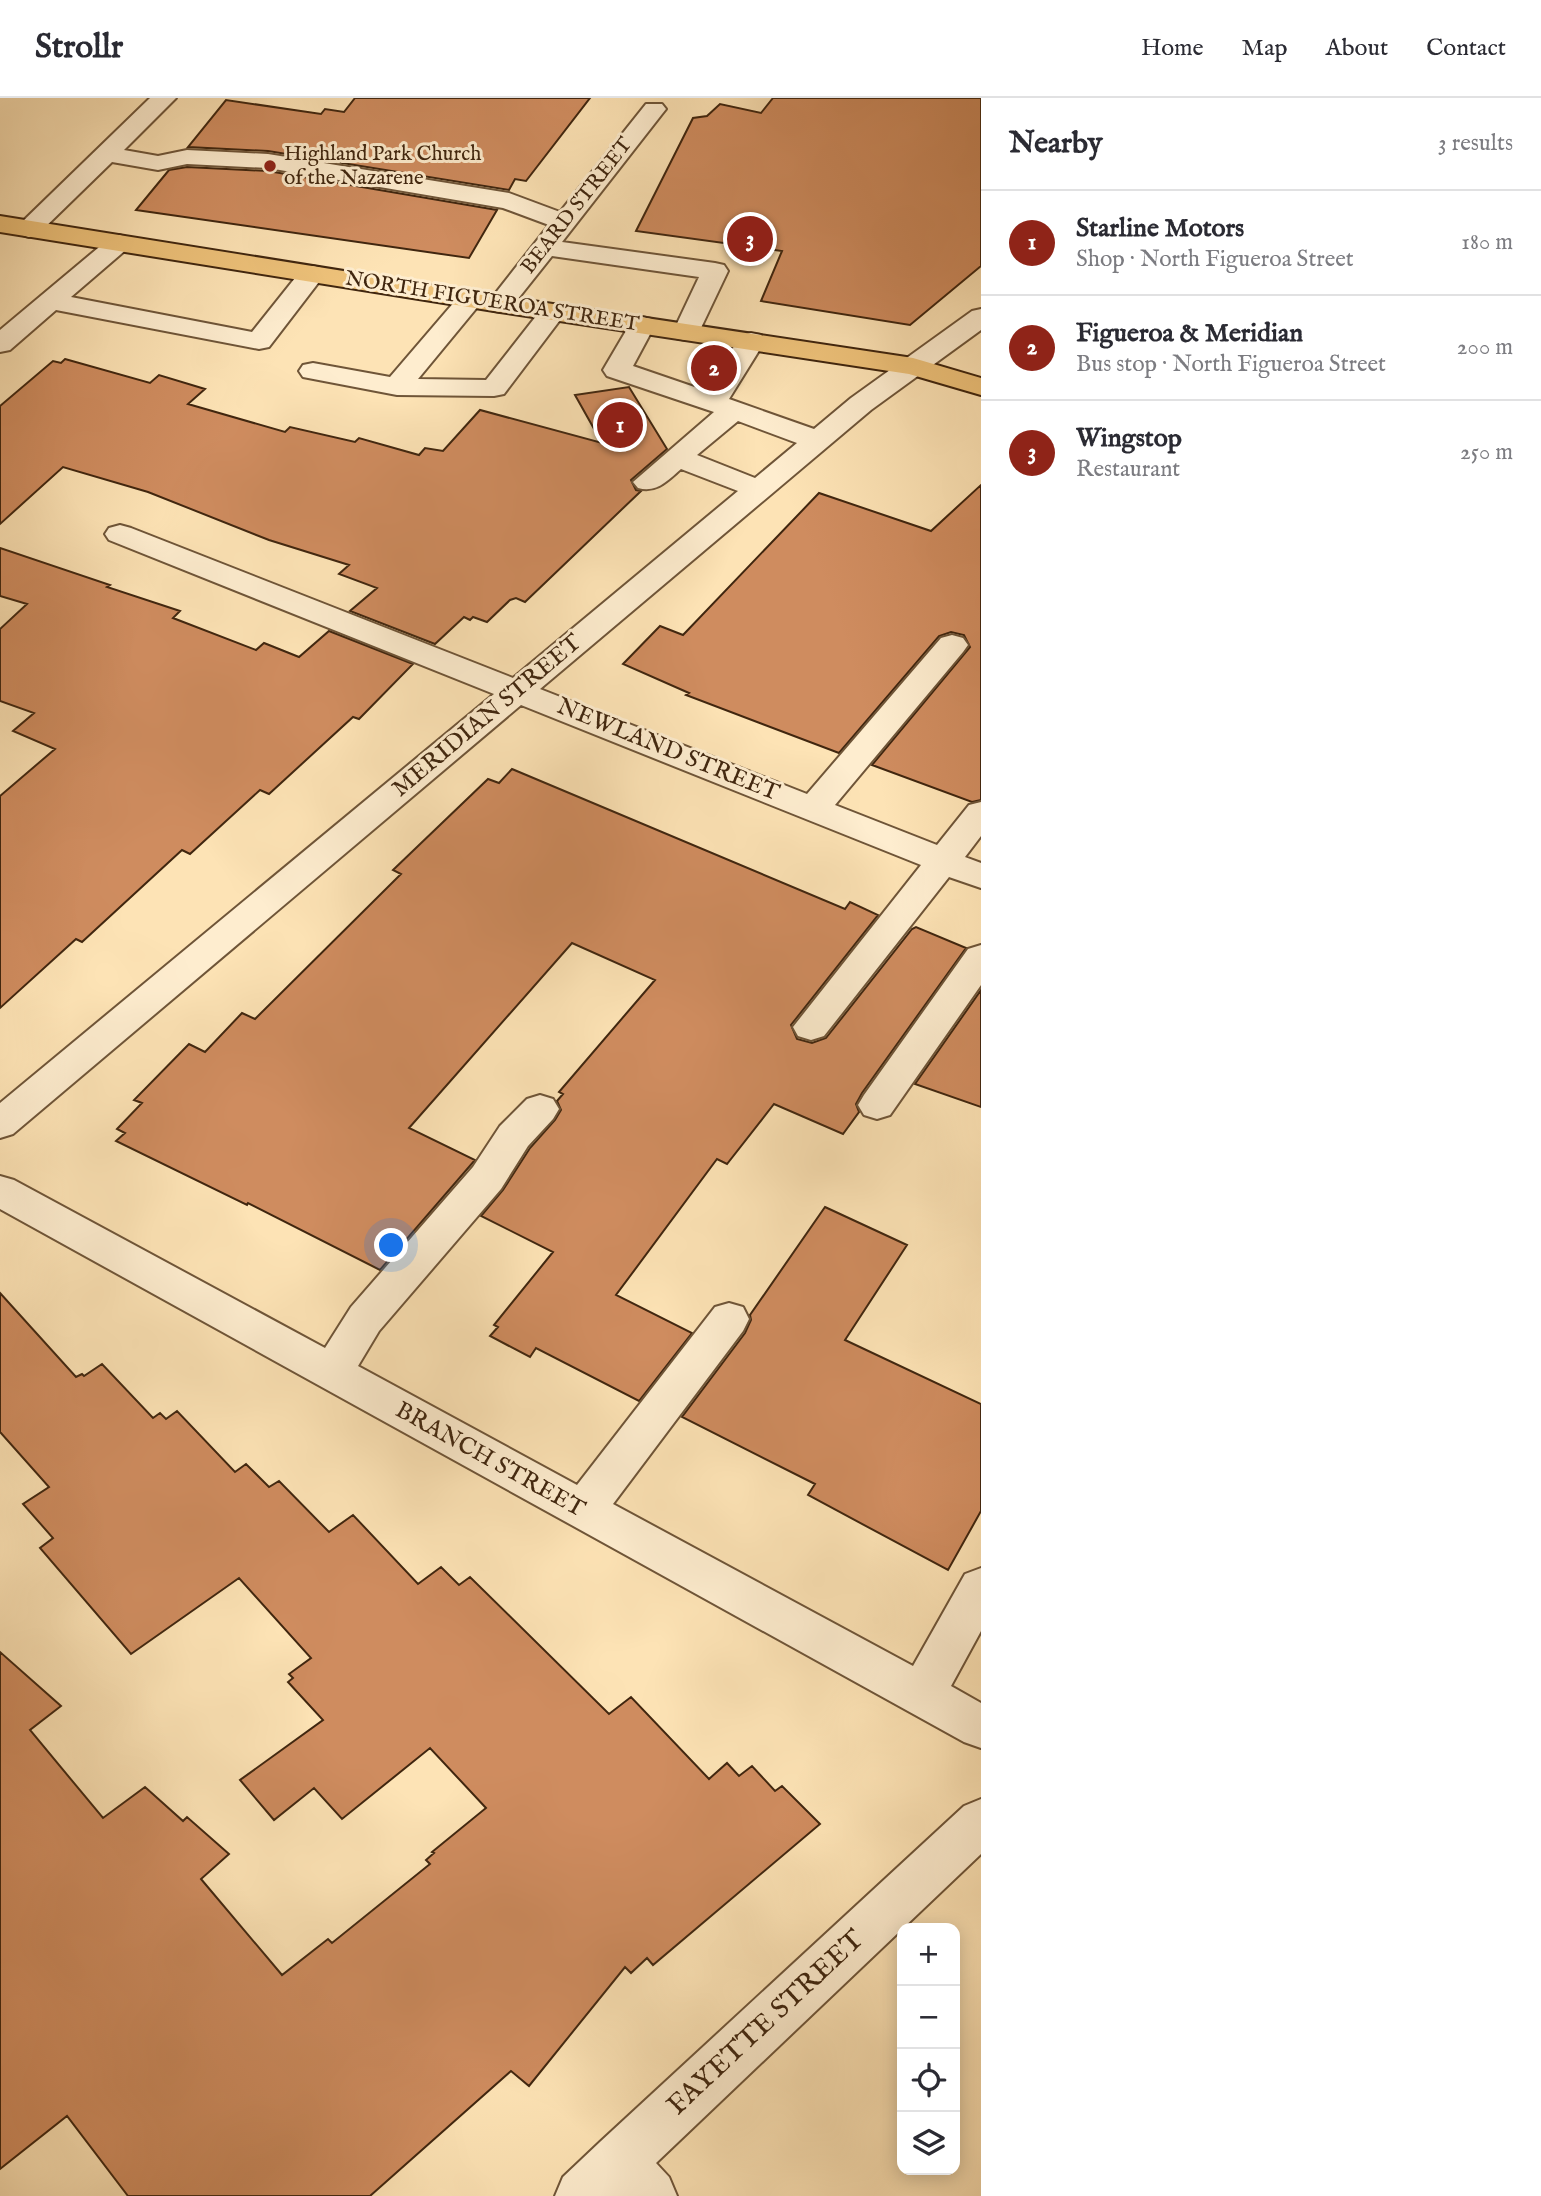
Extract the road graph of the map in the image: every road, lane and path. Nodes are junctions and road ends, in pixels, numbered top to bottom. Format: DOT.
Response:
graph roads {
  1 [pos="164,98"];
  2 [pos="654,109"];
  3 [pos="106,154"];
  4 [pos="564,222"];
  5 [pos="0,224"];
  6 [pos="29,229"];
  7 [pos="119,243"];
  8 [pos="544,247"];
  9 [pos="312,274"];
  10 [pos="471,299"];
  11 [pos="51,301"];
  12 [pos="500,304"];
  13 [pos="553,312"];
  14 [pos="981,317"];
  15 [pos="642,325"];
  16 [pos="686,332"];
  17 [pos="751,341"];
  18 [pos="0,344"];
  19 [pos="913,366"];
  20 [pos="313,371"];
  21 [pos="397,387"];
  22 [pos="981,387"];
  23 [pos="723,406"];
  24 [pos="817,440"];
  25 [pos="679,458"];
  26 [pos="648,482"];
  27 [pos="758,489"];
  28 [pos="120,534"];
  29 [pos="952,645"];
  30 [pos="518,690"];
  31 [pos="814,808"];
  32 [pos="981,813"];
  33 [pos="944,861"];
  34 [pos="981,876"];
  35 [pos="981,958"];
  36 [pos="811,1027"];
  37 [pos="877,1105"];
  38 [pos="540,1109"];
  39 [pos="0,1124"];
  40 [pos="0,1191"];
  41 [pos="729,1319"];
  42 [pos="331,1374"];
  43 [pos="583,1511"];
  44 [pos="981,1588"];
  45 [pos="922,1694"];
  46 [pos="981,1727"];
  47 [pos="981,1822"];
  48 [pos="634,2179"];
  49 [pos="582,2196"];
  1 -- 3 [label="street"];
  2 -- 4 [label="street, BEARD STREET"];
  3 -- 4 [label="street"];
  3 -- 6 [label="street"];
  4 -- 8 [label="street, BEARD STREET"];
  5 -- 6 [label="main road, NORTH FIGUEROA STREET"];
  6 -- 7 [label="main road, NORTH FIGUEROA STREET"];
  7 -- 9 [label="main road, NORTH FIGUEROA STREET"];
  7 -- 11 [label="street"];
  8 -- 12 [label="street, BEARD STREET"];
  8 -- 16 [label="street"];
  9 -- 10 [label="main road, NORTH FIGUEROA STREET"];
  9 -- 11 [label="street"];
  10 -- 12 [label="main road, NORTH FIGUEROA STREET"];
  10 -- 21 [label="street"];
  11 -- 18 [label="street"];
  12 -- 13 [label="main road, NORTH FIGUEROA STREET"];
  13 -- 15 [label="main road, NORTH FIGUEROA STREET"];
  13 -- 21 [label="street"];
  14 -- 19 [label="street, MERIDIAN STREET"];
  15 -- 16 [label="main road, NORTH FIGUEROA STREET"];
  15 -- 23 [label="street"];
  16 -- 17 [label="main road, NORTH FIGUEROA STREET"];
  17 -- 19 [label="main road, NORTH FIGUEROA STREET"];
  17 -- 23 [label="street"];
  19 -- 22 [label="main road, NORTH FIGUEROA STREET"];
  19 -- 24 [label="street, MERIDIAN STREET"];
  20 -- 21 [label="street"];
  23 -- 24 [label="street"];
  23 -- 25 [label="street"];
  24 -- 27 [label="street, MERIDIAN STREET"];
  25 -- 26 [label="street"];
  25 -- 27 [label="street"];
  27 -- 30 [label="street, MERIDIAN STREET"];
  28 -- 30 [label="street, NEWLAND STREET"];
  29 -- 31 [label="street"];
  30 -- 31 [label="street, NEWLAND STREET"];
  30 -- 39 [label="street, MERIDIAN STREET"];
  31 -- 33 [label="street, NEWLAND STREET"];
  32 -- 33 [label="street"];
  33 -- 34 [label="street, NEWLAND STREET"];
  33 -- 36 [label="street"];
  35 -- 37 [label="street"];
  38 -- 42 [label="street"];
  40 -- 42 [label="street, BRANCH STREET"];
  41 -- 43 [label="street"];
  42 -- 43 [label="street, BRANCH STREET"];
  43 -- 45 [label="street, BRANCH STREET"];
  44 -- 45 [label="street"];
  45 -- 46 [label="street, BRANCH STREET"];
  47 -- 48 [label="street, FAYETTE STREET"];
  48 -- 49 [label="street, FAYETTE STREET"];
}
